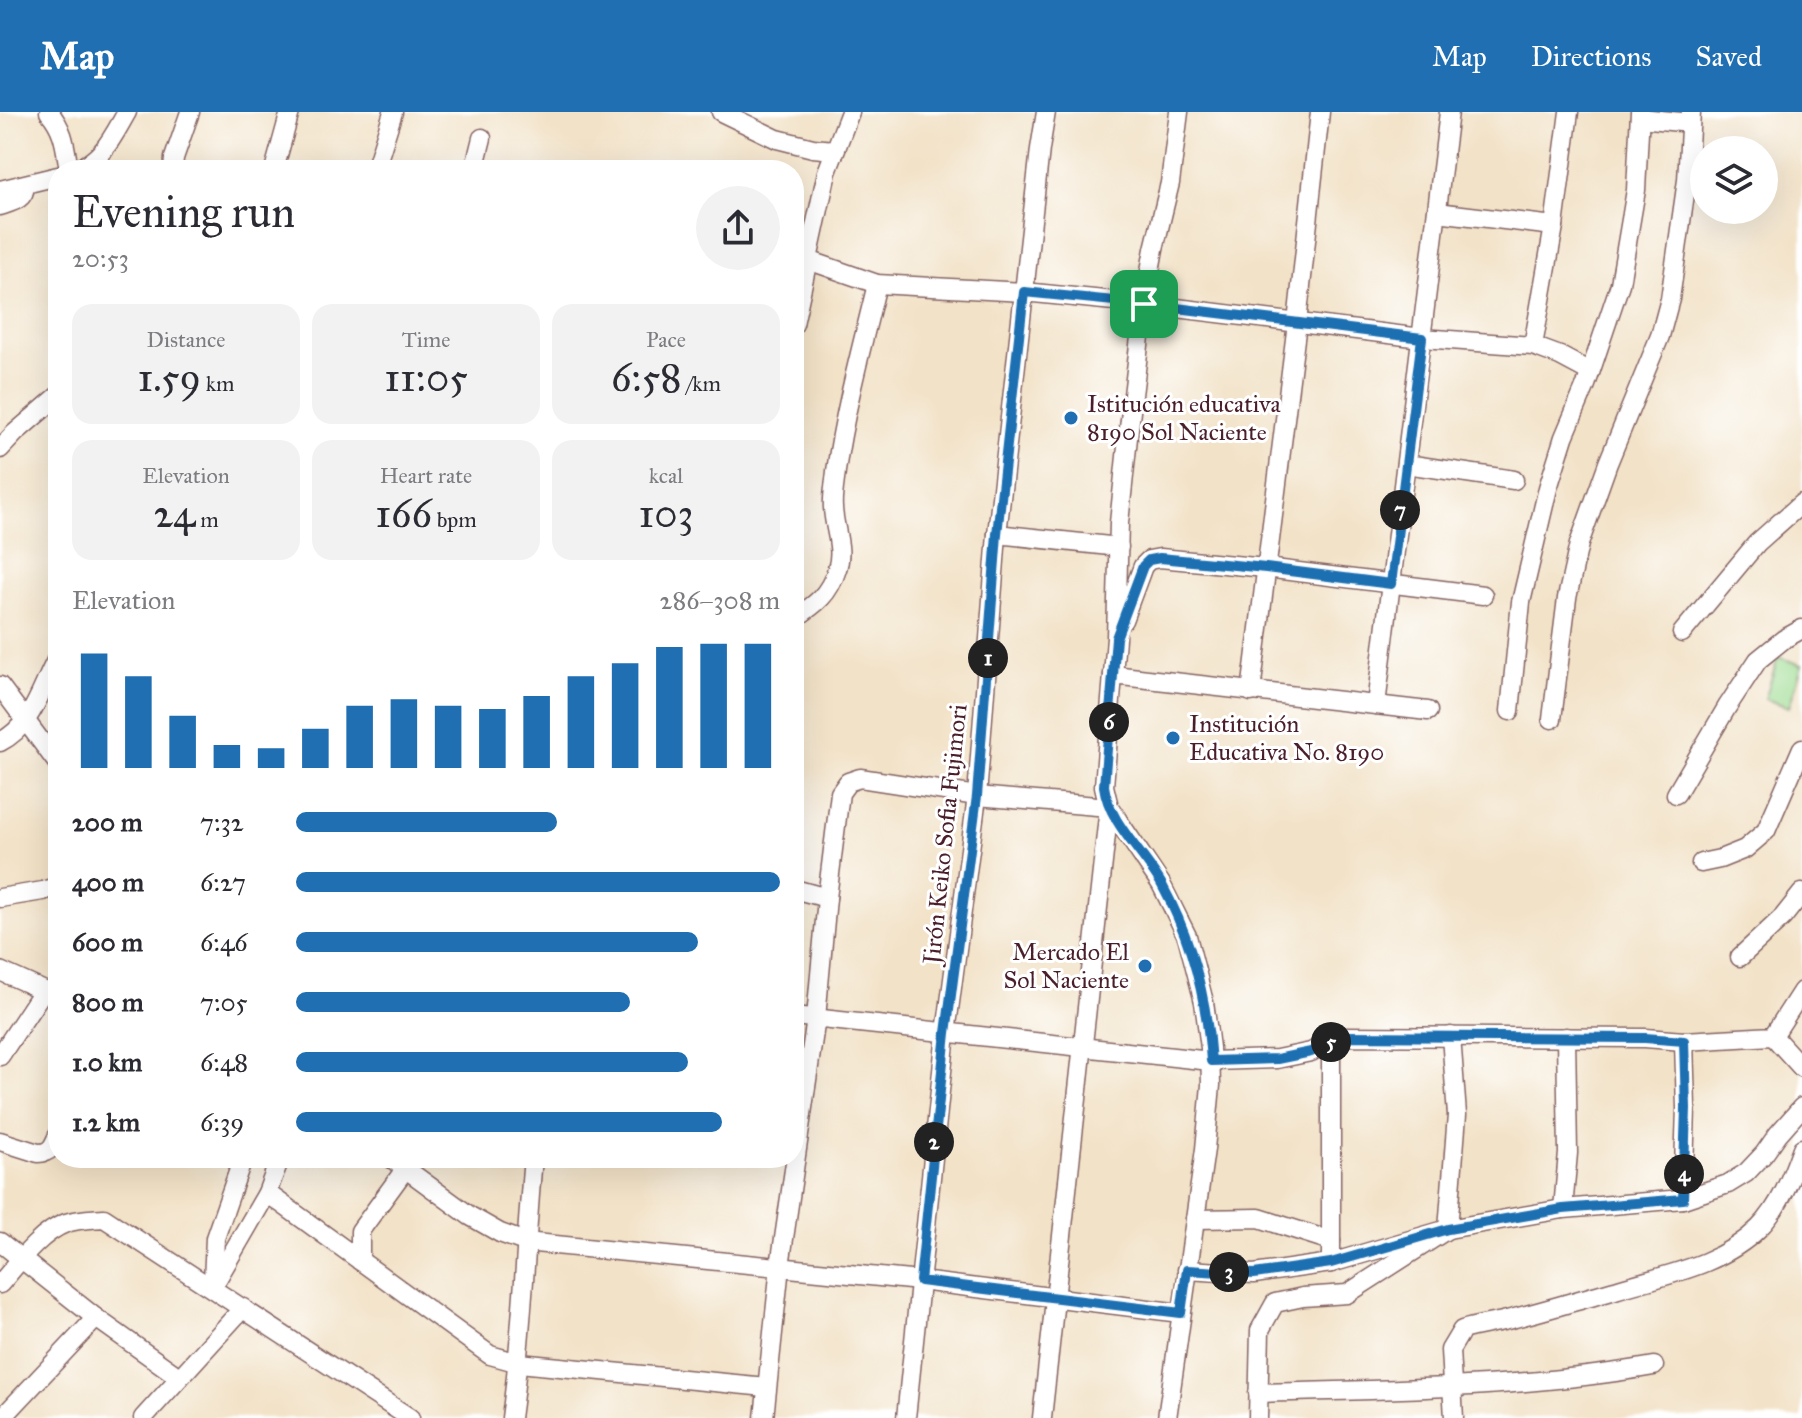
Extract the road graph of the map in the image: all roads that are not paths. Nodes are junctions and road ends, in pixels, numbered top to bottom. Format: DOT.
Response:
graph roads {
  1 [pos="49,112"];
  2 [pos="127,112"];
  3 [pos="190,112"];
  4 [pos="290,112"];
  5 [pos="393,112"];
  6 [pos="721,112"];
  7 [pos="850,112"];
  8 [pos="1046,112"];
  9 [pos="1179,112"];
  10 [pos="1320,112"];
  11 [pos="1449,112"];
  12 [pos="1569,112"];
  13 [pos="1640,115"];
  14 [pos="1690,118"];
  15 [pos="482,138"];
  16 [pos="834,150"];
  17 [pos="70,160"];
  18 [pos="95,160"];
  19 [pos="174,160"];
  20 [pos="277,160"];
  21 [pos="378,160"];
  22 [pos="476,160"];
  23 [pos="48,179"];
  24 [pos="25,185"];
  25 [pos="0,190"];
  26 [pos="0,206"];
  27 [pos="1437,212"];
  28 [pos="1554,226"];
  29 [pos="804,249"];
  30 [pos="804,260"];
  31 [pos="877,284"];
  32 [pos="1024,292"];
  33 [pos="1144,304"];
  34 [pos="1297,323"];
  35 [pos="1422,338"];
  36 [pos="1533,346"];
  37 [pos="1590,372"];
  38 [pos="48,405"];
  39 [pos="0,449"];
  40 [pos="1406,464"];
  41 [pos="1514,480"];
  42 [pos="1802,503"];
  43 [pos="997,534"];
  44 [pos="1119,547"];
  45 [pos="1266,568"];
  46 [pos="1391,584"];
  47 [pos="1483,595"];
  48 [pos="804,612"];
  49 [pos="1802,629"];
  50 [pos="1682,633"];
  51 [pos="1116,638"];
  52 [pos="48,675"];
  53 [pos="1113,675"];
  54 [pos="0,686"];
  55 [pos="1251,692"];
  56 [pos="1376,705"];
  57 [pos="1428,711"];
  58 [pos="1510,711"];
  59 [pos="1552,719"];
  60 [pos="25,722"];
  61 [pos="0,742"];
  62 [pos="1802,748"];
  63 [pos="48,751"];
  64 [pos="1676,794"];
  65 [pos="977,796"];
  66 [pos="1109,807"];
  67 [pos="1701,863"];
  68 [pos="48,889"];
  69 [pos="804,892"];
  70 [pos="1802,893"];
  71 [pos="0,898"];
  72 [pos="827,898"];
  73 [pos="1740,957"];
  74 [pos="0,971"];
  75 [pos="1802,991"];
  76 [pos="48,993"];
  77 [pos="48,996"];
  78 [pos="804,1017"];
  79 [pos="816,1018"];
  80 [pos="946,1033"];
  81 [pos="1451,1036"];
  82 [pos="1773,1036"];
  83 [pos="1566,1037"];
  84 [pos="1684,1041"];
  85 [pos="1331,1042"];
  86 [pos="1084,1048"];
  87 [pos="0,1056"];
  88 [pos="1211,1061"];
  89 [pos="1802,1068"];
  90 [pos="804,1092"];
  91 [pos="1802,1107"];
  92 [pos="0,1141"];
  93 [pos="1802,1148"];
  94 [pos="48,1151"];
  95 [pos="240,1168"];
  96 [pos="276,1168"];
  97 [pos="395,1168"];
  98 [pos="405,1168"];
  99 [pos="532,1168"];
  100 [pos="793,1168"];
  101 [pos="1802,1175"];
  102 [pos="1783,1192"];
  103 [pos="267,1193"];
  104 [pos="1683,1199"];
  105 [pos="1563,1209"];
  106 [pos="1195,1219"];
  107 [pos="1448,1229"];
  108 [pos="1331,1241"];
  109 [pos="0,1242"];
  110 [pos="525,1242"];
  111 [pos="21,1259"];
  112 [pos="360,1261"];
  113 [pos="1331,1263"];
  114 [pos="780,1266"];
  115 [pos="1187,1270"];
  116 [pos="920,1281"];
  117 [pos="0,1284"];
  118 [pos="212,1288"];
  119 [pos="1054,1298"];
  120 [pos="243,1308"];
  121 [pos="1181,1313"];
  122 [pos="96,1318"];
  123 [pos="519,1363"];
  124 [pos="1654,1366"];
  125 [pos="179,1377"];
  126 [pos="1452,1386"];
  127 [pos="766,1387"];
  128 [pos="1258,1393"];
  129 [pos="156,1411"];
  130 [pos="2,1418"];
  131 [pos="143,1418"];
  132 [pos="410,1418"];
  133 [pos="511,1418"];
  134 [pos="764,1418"];
  135 [pos="906,1418"];
  136 [pos="1042,1418"];
  137 [pos="1167,1418"];
  138 [pos="1258,1418"];
  139 [pos="1454,1418"];
  1 -- 17 [label="street"];
  2 -- 18 [label="street"];
  3 -- 19 [label="street"];
  4 -- 20 [label="street"];
  5 -- 21 [label="street"];
  6 -- 16 [label="street"];
  7 -- 16 [label="street"];
  8 -- 32 [label="street, Jirón Keiko Sofia Fujimori"];
  9 -- 33 [label="street"];
  10 -- 34 [label="street"];
  11 -- 27 [label="street"];
  12 -- 28 [label="street"];
  13 -- 14 [label="street"];
  13 -- 37 [label="street"];
  14 -- 59 [label="street"];
  15 -- 22 [label="street"];
  16 -- 29 [label="street"];
  23 -- 24 [label="street"];
  24 -- 25 [label="street"];
  24 -- 26 [label="street"];
  27 -- 28 [label="street"];
  27 -- 35 [label="street"];
  28 -- 36 [label="street"];
  30 -- 31 [label="street"];
  31 -- 32 [label="street"];
  31 -- 48 [label="street"];
  32 -- 33 [label="street"];
  32 -- 43 [label="street, Jirón Keiko Sofia Fujimori"];
  33 -- 34 [label="street"];
  33 -- 44 [label="street"];
  34 -- 35 [label="street"];
  34 -- 45 [label="street"];
  35 -- 36 [label="street"];
  35 -- 40 [label="street"];
  36 -- 37 [label="street"];
  37 -- 58 [label="street"];
  38 -- 39 [label="street"];
  40 -- 41 [label="street"];
  40 -- 46 [label="street"];
  42 -- 50 [label="street"];
  43 -- 44 [label="street"];
  43 -- 65 [label="street, Jirón Keiko Sofia Fujimori"];
  44 -- 51 [label="street"];
  45 -- 46 [label="street"];
  45 -- 51 [label="street"];
  45 -- 55 [label="street"];
  46 -- 47 [label="street"];
  46 -- 56 [label="street"];
  49 -- 64 [label="street"];
  51 -- 53 [label="street"];
  52 -- 60 [label="street"];
  53 -- 55 [label="street"];
  53 -- 66 [label="street"];
  54 -- 60 [label="street"];
  55 -- 56 [label="street"];
  56 -- 57 [label="street"];
  60 -- 61 [label="street"];
  60 -- 63 [label="street"];
  62 -- 67 [label="street"];
  65 -- 66 [label="street"];
  65 -- 72 [label="street"];
  65 -- 80 [label="street, Jirón Keiko Sofia Fujimori"];
  66 -- 86 [label="street"];
  66 -- 88 [label="street"];
  68 -- 71 [label="street"];
  69 -- 72 [label="street"];
  70 -- 73 [label="street"];
  72 -- 79 [label="street"];
  74 -- 76 [label="street"];
  75 -- 82 [label="street"];
  77 -- 87 [label="street"];
  78 -- 79 [label="street"];
  79 -- 80 [label="street"];
  79 -- 90 [label="street"];
  80 -- 86 [label="street"];
  80 -- 116 [label="street, Jirón Keiko Sofia Fujimori"];
  81 -- 83 [label="street"];
  81 -- 85 [label="street"];
  81 -- 107 [label="street"];
  82 -- 84 [label="street"];
  82 -- 89 [label="street"];
  83 -- 84 [label="street"];
  83 -- 105 [label="street"];
  84 -- 104 [label="street"];
  85 -- 88 [label="street"];
  85 -- 108 [label="street"];
  86 -- 88 [label="street"];
  86 -- 119 [label="street"];
  88 -- 106 [label="street"];
  91 -- 104 [label="street"];
  92 -- 94 [label="street"];
  93 -- 102 [label="street"];
  95 -- 118 [label="street"];
  96 -- 103 [label="street"];
  97 -- 112 [label="street"];
  98 -- 110 [label="street"];
  99 -- 110 [label="street"];
  100 -- 114 [label="street"];
  101 -- 102 [label="street"];
  102 -- 126 [label="street"];
  103 -- 112 [label="street"];
  103 -- 118 [label="street"];
  104 -- 105 [label="street"];
  105 -- 107 [label="street"];
  106 -- 108 [label="street"];
  106 -- 115 [label="street"];
  107 -- 113 [label="street"];
  107 -- 128 [label="street"];
  108 -- 113 [label="street"];
  109 -- 111 [label="street"];
  110 -- 114 [label="street"];
  110 -- 123 [label="street"];
  111 -- 117 [label="street"];
  111 -- 118 [label="street"];
  111 -- 122 [label="street"];
  112 -- 123 [label="street"];
  113 -- 115 [label="street"];
  114 -- 116 [label="street"];
  114 -- 127 [label="street"];
  115 -- 121 [label="street"];
  116 -- 119 [label="street"];
  116 -- 135 [label="street, Jirón Keiko Sofia Fujimori"];
  118 -- 120 [label="street"];
  119 -- 121 [label="street"];
  119 -- 136 [label="street"];
  120 -- 125 [label="street"];
  120 -- 132 [label="street"];
  121 -- 137 [label="street"];
  122 -- 125 [label="street"];
  122 -- 130 [label="street"];
  123 -- 127 [label="street"];
  123 -- 133 [label="street"];
  124 -- 126 [label="street"];
  125 -- 129 [label="street"];
  126 -- 128 [label="street"];
  126 -- 139 [label="street"];
  127 -- 134 [label="street"];
  128 -- 138 [label="street"];
  129 -- 131 [label="street"];
}
